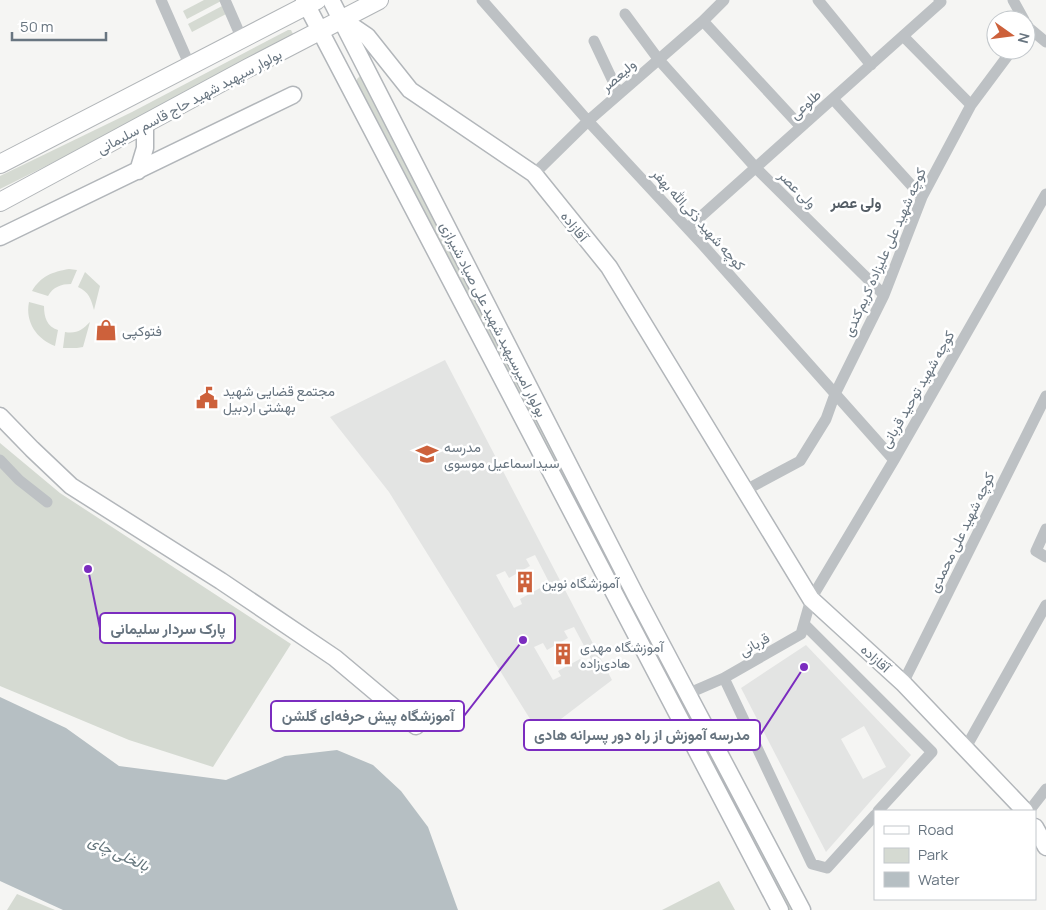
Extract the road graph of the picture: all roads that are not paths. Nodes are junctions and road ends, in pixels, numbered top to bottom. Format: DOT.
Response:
graph roads {
  1 [pos="160,0"];
  2 [pos="225,0"];
  3 [pos="331,0"];
  4 [pos="379,0"];
  5 [pos="482,0"];
  6 [pos="724,0"];
  7 [pos="818,0"];
  8 [pos="940,1"];
  9 [pos="310,2"];
  10 [pos="625,14"];
  11 [pos="342,19"];
  12 [pos="703,21"];
  13 [pos="321,30"];
  14 [pos="1036,34"];
  15 [pos="903,36"];
  16 [pos="242,39"];
  17 [pos="594,41"];
  18 [pos="1046,42"];
  19 [pos="659,60"];
  20 [pos="1005,60"];
  21 [pos="871,64"];
  22 [pos="190,66"];
  23 [pos="619,94"];
  24 [pos="293,95"];
  25 [pos="833,99"];
  26 [pos="971,105"];
  27 [pos="588,121"];
  28 [pos="145,125"];
  29 [pos="801,127"];
  30 [pos="0,164"];
  31 [pos="756,168"];
  32 [pos="138,171"];
  33 [pos="534,174"];
  34 [pos="1046,194"];
  35 [pos="922,197"];
  36 [pos="0,202"];
  37 [pos="688,228"];
  38 [pos="0,238"];
  39 [pos="884,294"];
  40 [pos="835,394"];
  41 [pos="1046,396"];
  42 [pos="0,416"];
  43 [pos="0,460"];
  44 [pos="894,460"];
  45 [pos="744,491"];
  46 [pos="47,502"];
  47 [pos="1046,529"];
  48 [pos="1046,557"];
  49 [pos="811,598"];
  50 [pos="1046,605"];
  51 [pos="804,624"];
  52 [pos="724,678"];
  53 [pos="903,683"];
  54 [pos="687,694"];
  55 [pos="673,702"];
  56 [pos="416,726"];
  57 [pos="966,749"];
  58 [pos="1046,789"];
  59 [pos="879,810"];
  60 [pos="1024,810"];
  61 [pos="1030,810"];
  62 [pos="874,816"];
  63 [pos="1036,829"];
  64 [pos="1046,847"];
  65 [pos="780,910"];
  66 [pos="802,910"];
  1 -- 22 [label="street"];
  2 -- 16 [label="street"];
  3 -- 11 [label="main road, بولوار امیرسپهبد شهید علی صیاد شیرازی"];
  4 -- 11 [label="main road, بولوار سپهبد شهید حاج قاسم سلیمانی"];
  5 -- 27 [label="street, کوچه شهید ذکی‌الله بهفر"];
  6 -- 12 [label="street, ولیعصر"];
  7 -- 21 [label="street"];
  8 -- 15 [label="street, طلوعی"];
  9 -- 13 [label="main road, بولوار امیرسپهبد شهید علی صیاد شیرازی"];
  9 -- 16 [label="main road"];
  10 -- 19 [label="street, ولی عصر"];
  11 -- 13 [label="main road, بولوار سپهبد شهید حاج قاسم سلیمانی"];
  11 -- 33 [label="main road, آقازاده"];
  11 -- 54 [label="main road, بولوار امیرسپهبد شهید علی صیاد شیرازی"];
  12 -- 19 [label="street, ولیعصر"];
  12 -- 29 [label="street"];
  13 -- 28 [label="main road, بولوار سپهبد شهید حاج قاسم سلیمانی"];
  13 -- 55 [label="main road, بولوار امیرسپهبد شهید علی صیاد شیرازی"];
  14 -- 18 [label="street"];
  15 -- 21 [label="street, طلوعی"];
  15 -- 26 [label="street"];
  16 -- 22 [label="main road"];
  17 -- 23 [label="street"];
  19 -- 23 [label="street, ولیعصر"];
  19 -- 31 [label="street, ولی عصر"];
  20 -- 26 [label="street, کوچه شهید علی علیزاده کریم‌کندی"];
  21 -- 25 [label="street, طلوعی"];
  22 -- 30 [label="main road"];
  23 -- 27 [label="street, ولیعصر"];
  24 -- 32 [label="main road"];
  25 -- 29 [label="street, طلوعی"];
  25 -- 35 [label="street"];
  26 -- 35 [label="street, کوچه شهید علی علیزاده کریم‌کندی"];
  27 -- 33 [label="street, ولیعصر"];
  27 -- 37 [label="street, کوچه شهید ذکی‌الله بهفر"];
  28 -- 32 [label="main road"];
  28 -- 36 [label="main road, بولوار سپهبد شهید حاج قاسم سلیمانی"];
  29 -- 31 [label="street, طلوعی"];
  31 -- 37 [label="street, طلوعی"];
  31 -- 39 [label="street, ولی عصر"];
  32 -- 38 [label="main road"];
  33 -- 45 [label="main road, آقازاده"];
  34 -- 44 [label="street, کوچه شهید توحید قربانی"];
  35 -- 39 [label="street, کوچه شهید علی علیزاده کریم‌کندی"];
  37 -- 40 [label="street, کوچه شهید ذکی‌الله بهفر"];
  39 -- 40 [label="street, کوچه شهید علی علیزاده کریم‌کندی"];
  40 -- 44 [label="street, کوچه شهید ذکی‌الله بهفر"];
  40 -- 45 [label="street"];
  41 -- 53 [label="street, کوچه شهید علی محمدی"];
  42 -- 56 [label="main road"];
  43 -- 46 [label="street"];
  44 -- 49 [label="street, کوچه شهید توحید قربانی"];
  45 -- 49 [label="main road, آقازاده"];
  47 -- 48 [label="street"];
  49 -- 51 [label="street, قربانی"];
  49 -- 53 [label="main road, آقازاده"];
  50 -- 57 [label="street"];
  51 -- 52 [label="street, قربانی"];
  51 -- 59 [label="street"];
  52 -- 54 [label="street, قربانی"];
  52 -- 62 [label="street"];
  53 -- 57 [label="main road, آقازاده"];
  54 -- 55 [label="main road"];
  54 -- 66 [label="main road, بولوار امیرسپهبد شهید علی صیاد شیرازی"];
  55 -- 65 [label="main road, بولوار امیرسپهبد شهید علی صیاد شیرازی"];
  57 -- 60 [label="main road, آقازاده"];
  58 -- 61 [label="street"];
  63 -- 64 [label="main road"];
}
